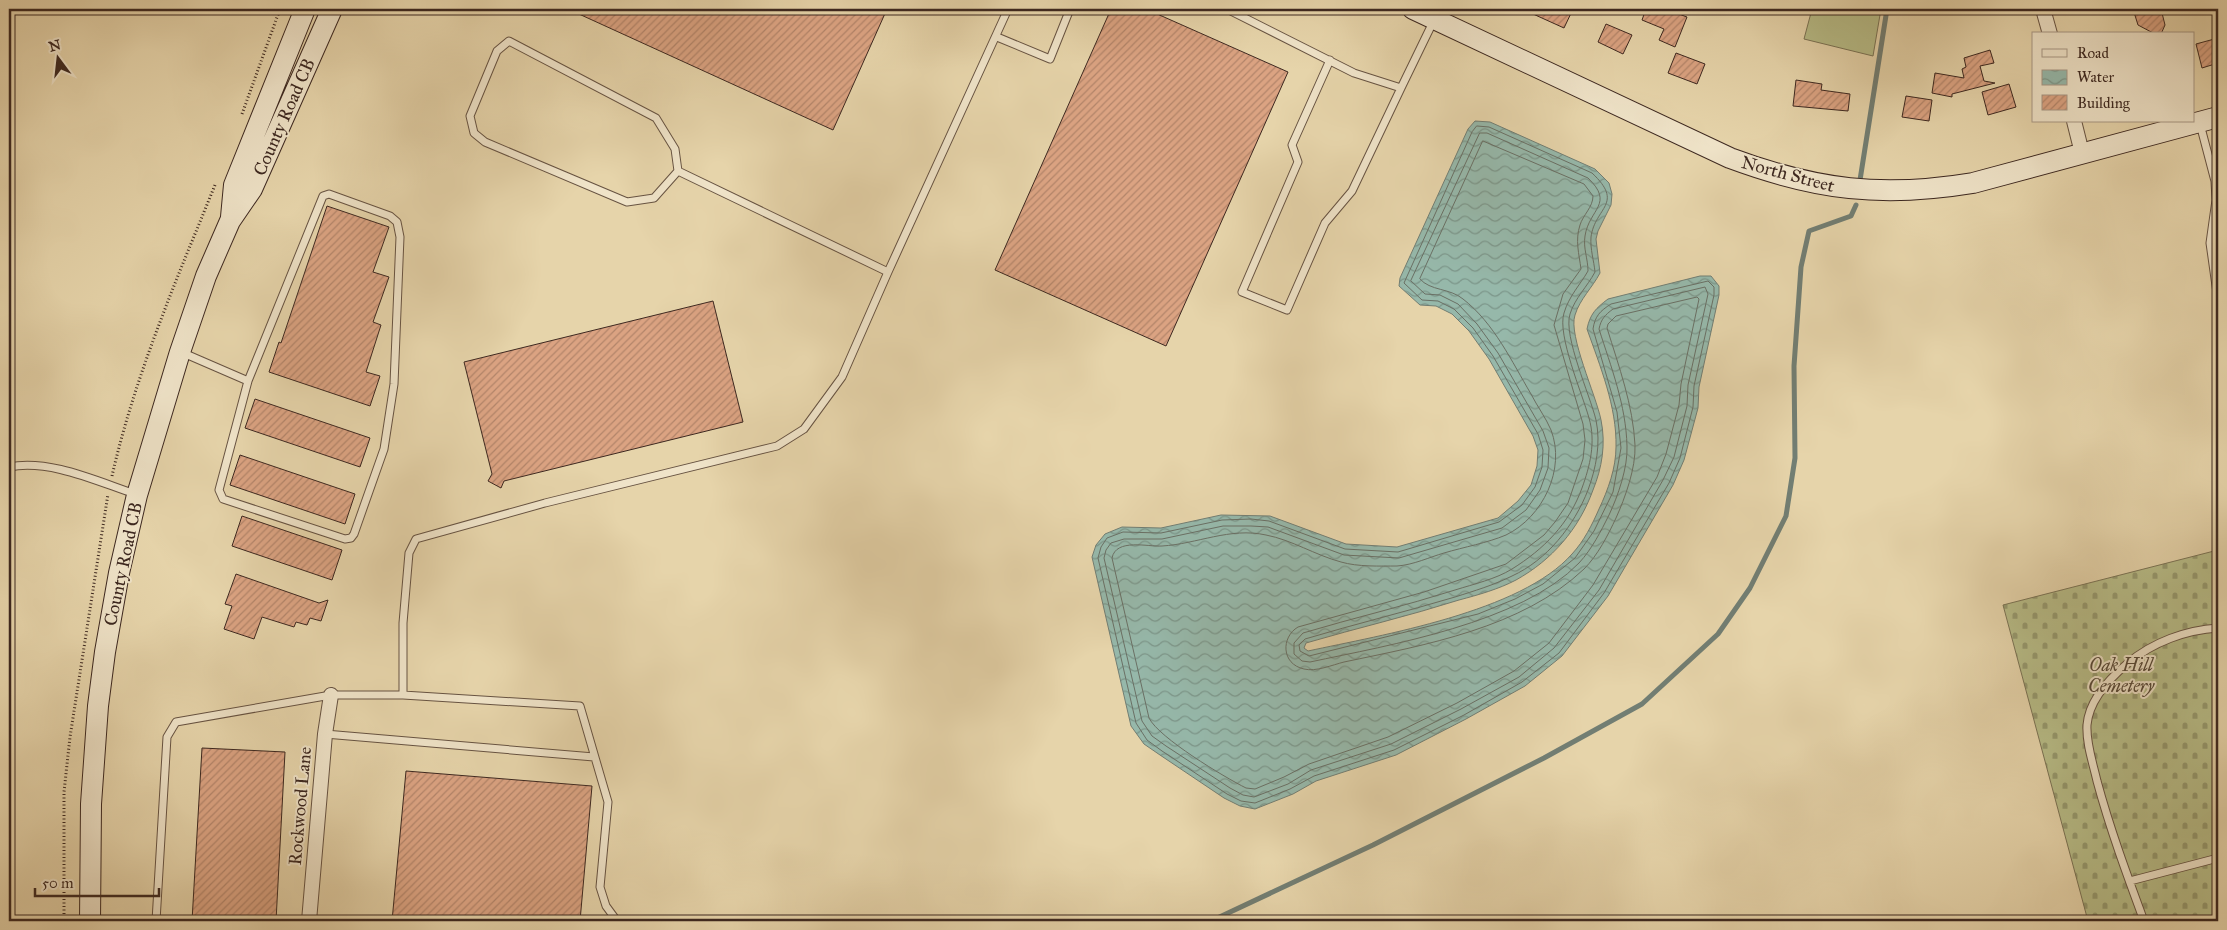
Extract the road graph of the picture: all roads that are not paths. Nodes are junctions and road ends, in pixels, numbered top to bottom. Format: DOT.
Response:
graph roads {
  1 [pos="305,9"];
  2 [pos="332,9"];
  3 [pos="1008,9"];
  4 [pos="1070,9"];
  5 [pos="1227,9"];
  6 [pos="1412,9"];
  7 [pos="2043,9"];
  8 [pos="1434,19"];
  9 [pos="2049,32"];
  10 [pos="997,37"];
  11 [pos="1330,60"];
  12 [pos="1401,88"];
  13 [pos="2209,119"];
  14 [pos="2074,122"];
  15 [pos="2082,153"];
  16 [pos="678,171"];
  17 [pos="230,221"];
  18 [pos="888,272"];
  19 [pos="2218,300"];
  20 [pos="180,352"];
  21 [pos="248,381"];
  22 [pos="9,467"];
  23 [pos="137,495"];
  24 [pos="2218,628"];
  25 [pos="331,695"];
  26 [pos="403,696"];
  27 [pos="325,734"];
  28 [pos="594,757"];
  29 [pos="2218,858"];
  30 [pos="2130,881"];
  31 [pos="90,921"];
  32 [pos="156,921"];
  33 [pos="309,921"];
  34 [pos="617,921"];
  35 [pos="2144,921"];
  1 -- 17 [label="main road, County Road CB"];
  2 -- 17 [label="main road, County Road CB"];
  3 -- 10 [label="lane"];
  4 -- 10 [label="lane"];
  5 -- 11 [label="lane"];
  6 -- 8 [label="main road, North Street"];
  7 -- 9 [label="street"];
  8 -- 12 [label="lane"];
  8 -- 15 [label="main road, North Street"];
  10 -- 18 [label="lane"];
  11 -- 12 [label="lane"];
  11 -- 12 [label="lane"];
  13 -- 15 [label="main road, North Street"];
  13 -- 19 [label="lane"];
  14 -- 15 [label="street"];
  16 -- 16 [label="lane"];
  16 -- 18 [label="lane"];
  17 -- 20 [label="main road, County Road CB"];
  18 -- 26 [label="lane"];
  20 -- 21 [label="lane"];
  20 -- 23 [label="main road, County Road CB"];
  21 -- 21 [label="lane"];
  22 -- 23 [label="lane"];
  23 -- 31 [label="main road, County Road CB"];
  24 -- 30 [label="lane"];
  25 -- 26 [label="lane"];
  25 -- 27 [label="street, Rockwood Lane"];
  25 -- 32 [label="lane"];
  26 -- 28 [label="lane"];
  27 -- 28 [label="lane"];
  27 -- 33 [label="street, Rockwood Lane"];
  28 -- 34 [label="lane"];
  29 -- 30 [label="lane"];
  30 -- 35 [label="lane"];
}
